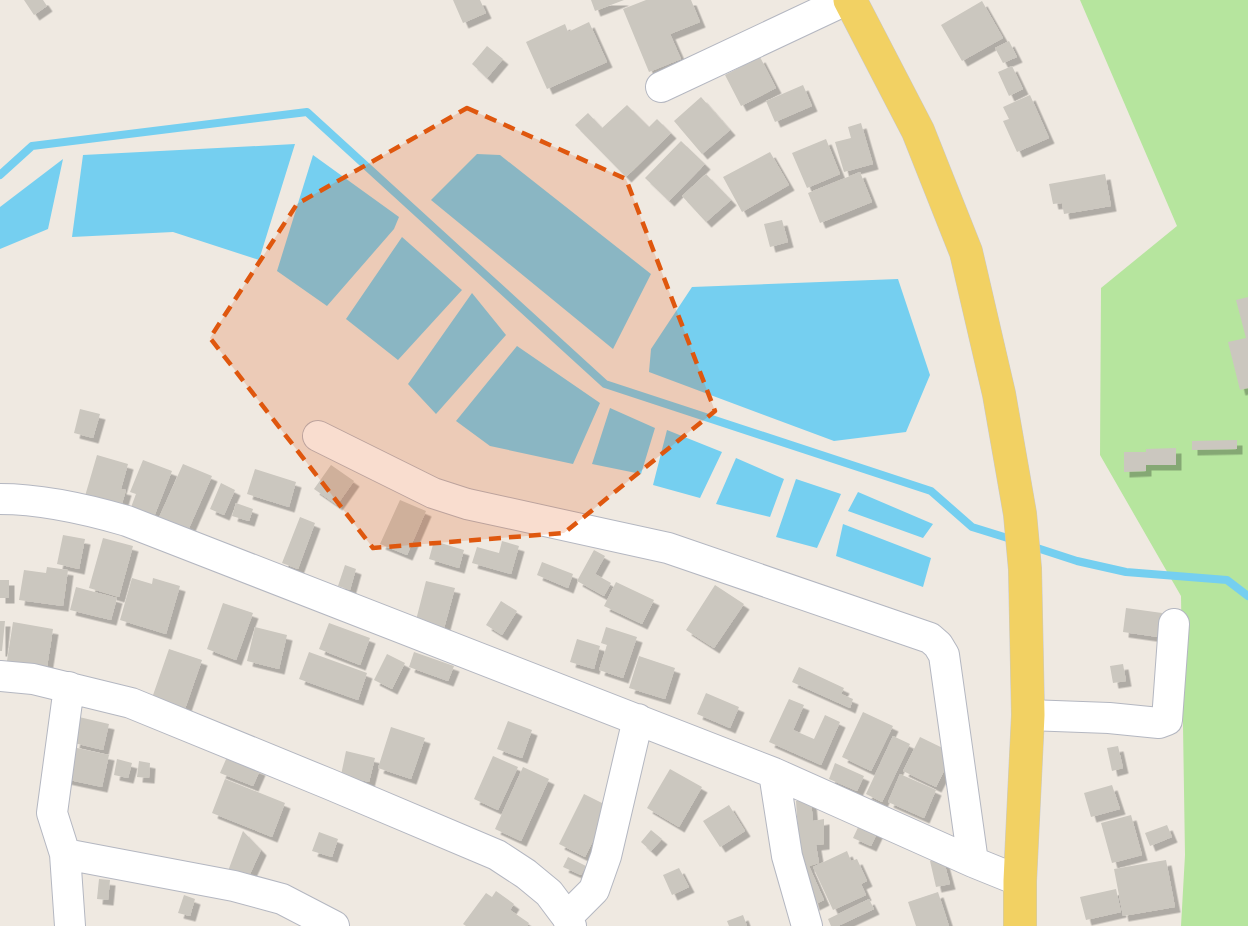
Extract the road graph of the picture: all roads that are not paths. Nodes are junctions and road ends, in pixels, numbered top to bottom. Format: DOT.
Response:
graph roads {
  1 [pos="848,0"];
  2 [pos="661,87"];
  3 [pos="318,436"];
  4 [pos="0,499"];
  5 [pos="1174,624"];
  6 [pos="0,676"];
  7 [pos="69,687"];
  8 [pos="1028,715"];
  9 [pos="638,719"];
  10 [pos="774,773"];
  11 [pos="65,854"];
  12 [pos="973,862"];
  13 [pos="1020,881"];
  14 [pos="569,921"];
  15 [pos="70,926"];
  16 [pos="334,926"];
  17 [pos="807,926"];
  18 [pos="1020,926"];
  1 -- 2 [label="street"];
  1 -- 8 [label="main road"];
  3 -- 12 [label="street"];
  4 -- 9 [label="street"];
  5 -- 8 [label="street"];
  6 -- 7 [label="street"];
  7 -- 11 [label="street"];
  7 -- 14 [label="street"];
  8 -- 13 [label="main road"];
  9 -- 10 [label="street"];
  9 -- 14 [label="street"];
  10 -- 12 [label="street"];
  10 -- 17 [label="street"];
  11 -- 15 [label="street"];
  11 -- 16 [label="street"];
  12 -- 13 [label="street"];
  13 -- 18 [label="main road"];
}
